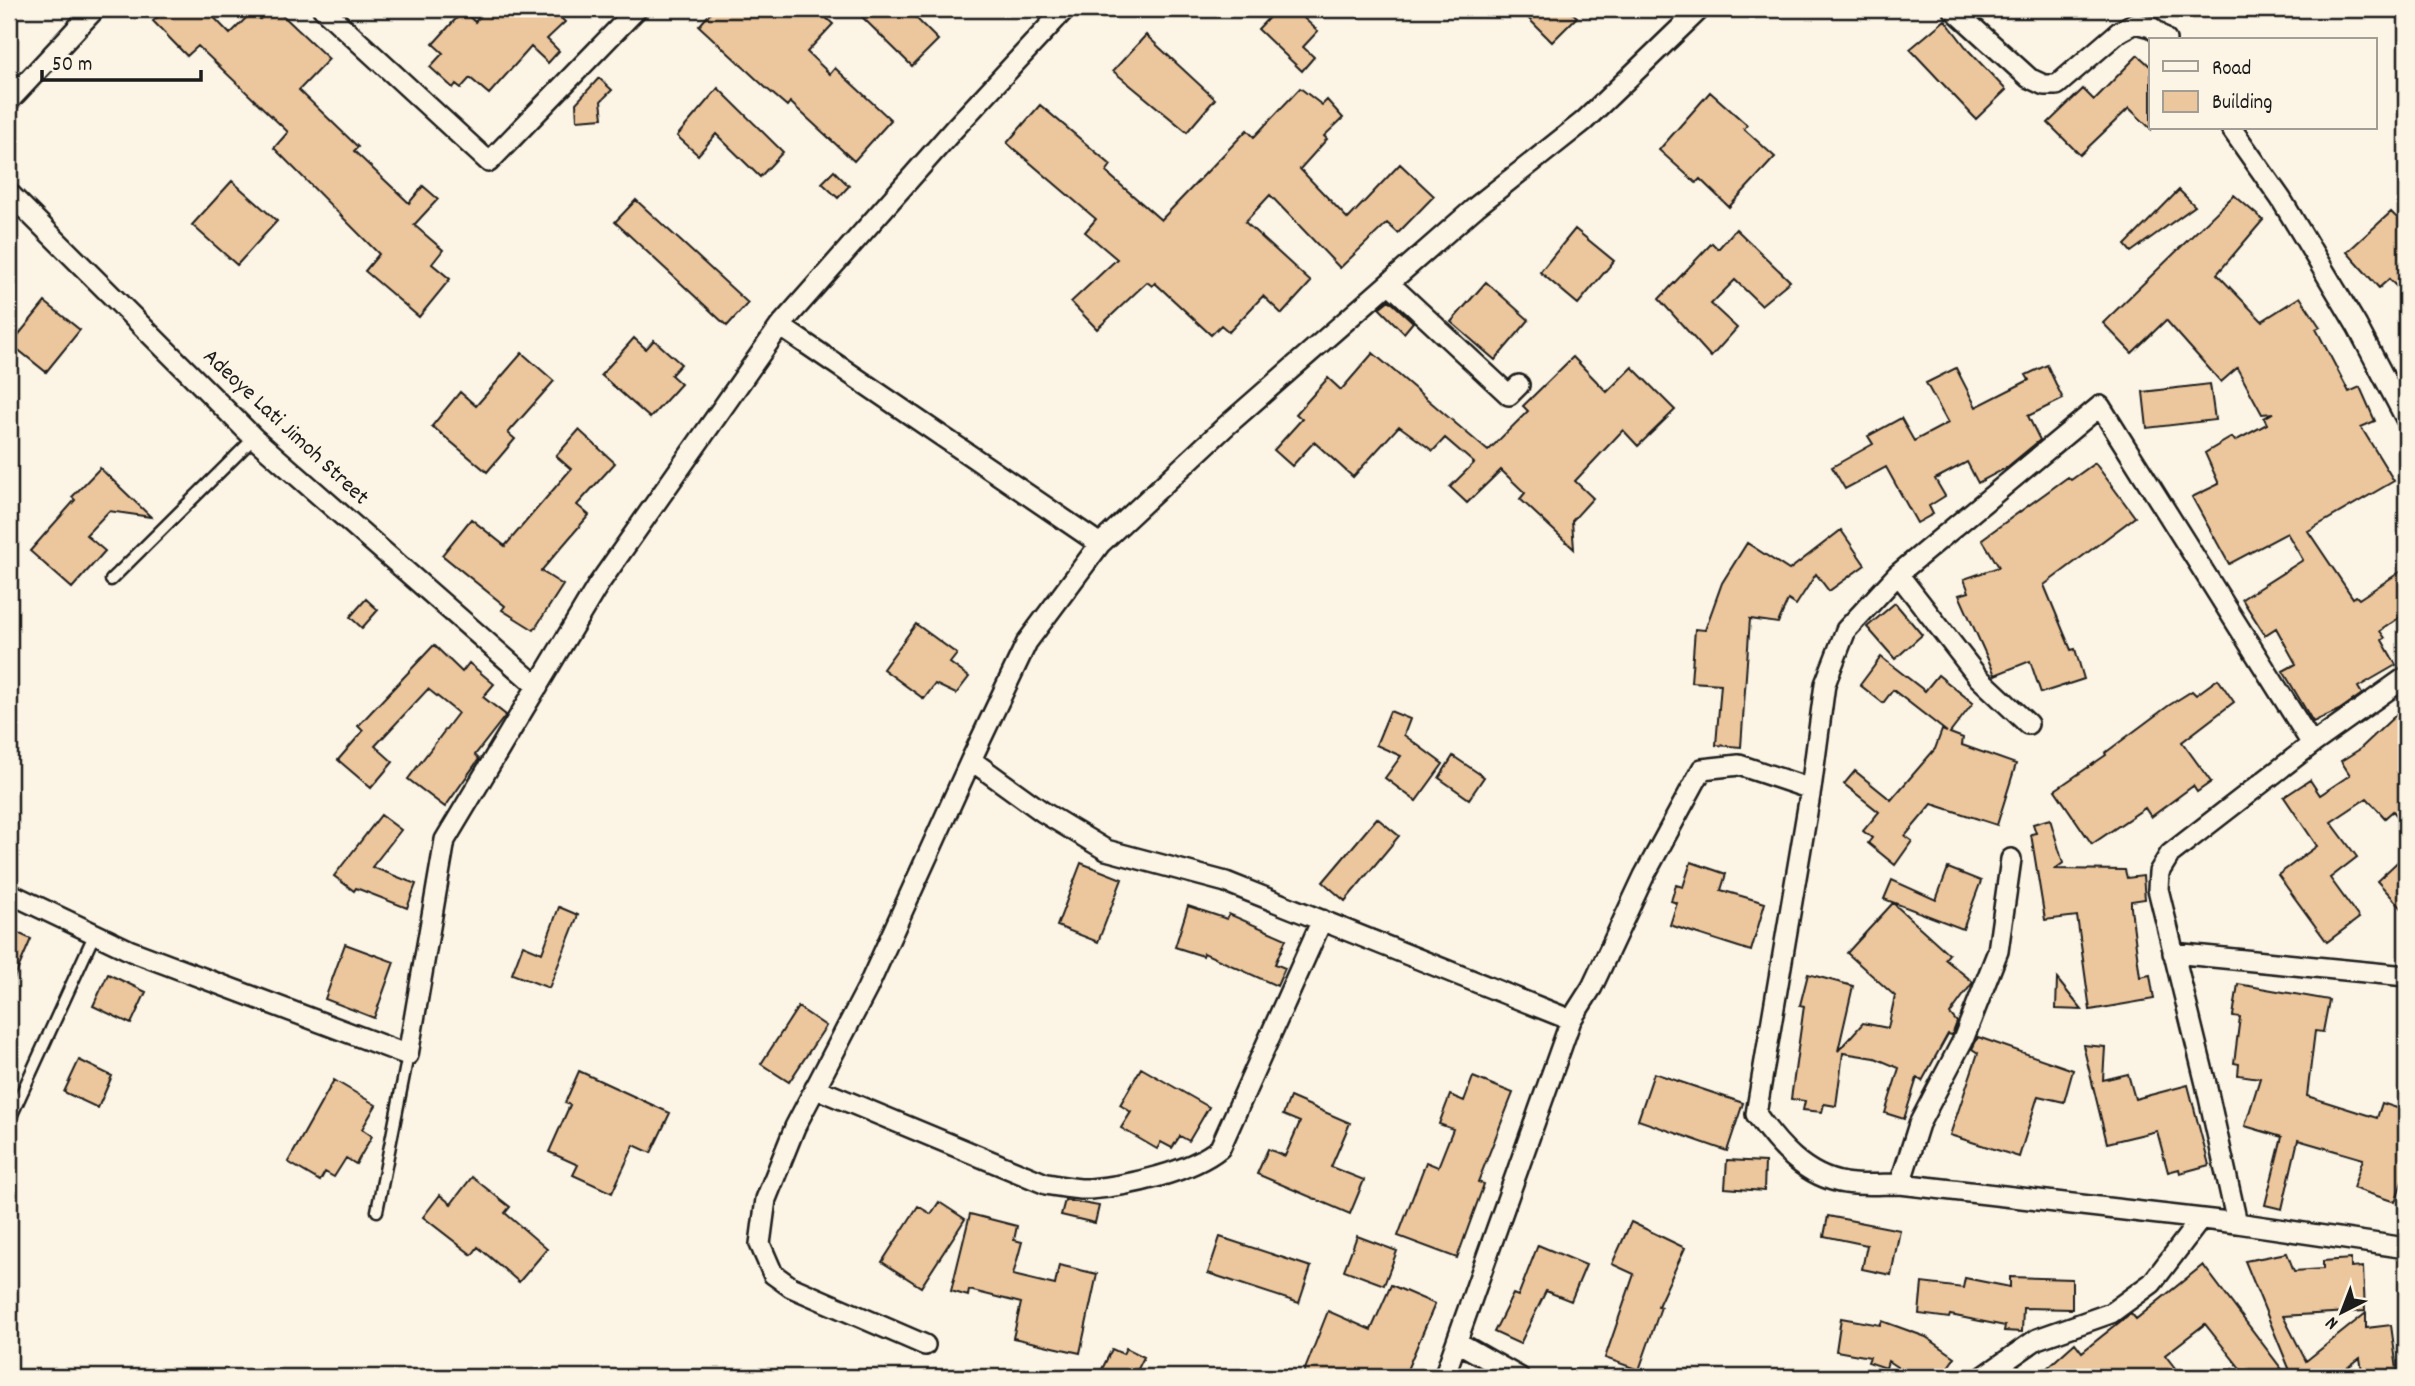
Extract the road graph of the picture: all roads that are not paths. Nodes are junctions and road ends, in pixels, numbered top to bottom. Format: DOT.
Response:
graph roads {
  1 [pos="95,9"];
  2 [pos="323,9"];
  3 [pos="637,9"];
  4 [pos="1065,9"];
  5 [pos="1700,9"];
  6 [pos="1953,9"];
  7 [pos="2164,38"];
  8 [pos="9,101"];
  9 [pos="2232,130"];
  10 [pos="9,193"];
  11 [pos="1390,284"];
  12 [pos="780,326"];
  13 [pos="1519,385"];
  14 [pos="2406,419"];
  15 [pos="254,438"];
  16 [pos="1100,544"];
  17 [pos="1898,574"];
  18 [pos="111,580"];
  19 [pos="2406,677"];
  20 [pos="538,687"];
  21 [pos="2028,724"];
  22 [pos="2312,744"];
  23 [pos="971,760"];
  24 [pos="1811,789"];
  25 [pos="2011,859"];
  26 [pos="9,893"];
  27 [pos="1322,920"];
  28 [pos="95,933"];
  29 [pos="2173,953"];
  30 [pos="2406,976"];
  31 [pos="1571,1020"];
  32 [pos="408,1055"];
  33 [pos="815,1088"];
  34 [pos="9,1121"];
  35 [pos="1900,1184"];
  36 [pos="377,1211"];
  37 [pos="2200,1220"];
  38 [pos="2237,1223"];
  39 [pos="2406,1248"];
  40 [pos="1459,1343"];
  41 [pos="925,1345"];
  42 [pos="1444,1377"];
  43 [pos="1519,1377"];
  44 [pos="1983,1377"];
  1 -- 8 [label="street"];
  2 -- 3 [label="street"];
  4 -- 12 [label="street"];
  5 -- 11 [label="street"];
  6 -- 7 [label="street"];
  9 -- 14 [label="street"];
  10 -- 15 [label="street, Adeoye Lati Jimoh Street"];
  11 -- 13 [label="street"];
  11 -- 16 [label="street"];
  12 -- 16 [label="street"];
  12 -- 20 [label="street"];
  15 -- 18 [label="lane"];
  15 -- 20 [label="street, Adeoye Lati Jimoh Street"];
  16 -- 23 [label="street"];
  17 -- 21 [label="street"];
  17 -- 22 [label="street"];
  17 -- 24 [label="street"];
  19 -- 22 [label="street"];
  20 -- 32 [label="street"];
  22 -- 29 [label="street"];
  23 -- 27 [label="street"];
  23 -- 33 [label="street"];
  24 -- 31 [label="street"];
  24 -- 35 [label="street"];
  25 -- 35 [label="street"];
  26 -- 28 [label="street"];
  27 -- 31 [label="street"];
  27 -- 33 [label="street"];
  28 -- 32 [label="street"];
  28 -- 34 [label="lane"];
  29 -- 30 [label="street"];
  29 -- 38 [label="street"];
  31 -- 40 [label="street"];
  32 -- 36 [label="lane"];
  33 -- 41 [label="street"];
  35 -- 37 [label="street"];
  37 -- 38 [label="street"];
  37 -- 44 [label="street"];
  38 -- 39 [label="street"];
  40 -- 42 [label="street"];
  40 -- 43 [label="street"];
}
